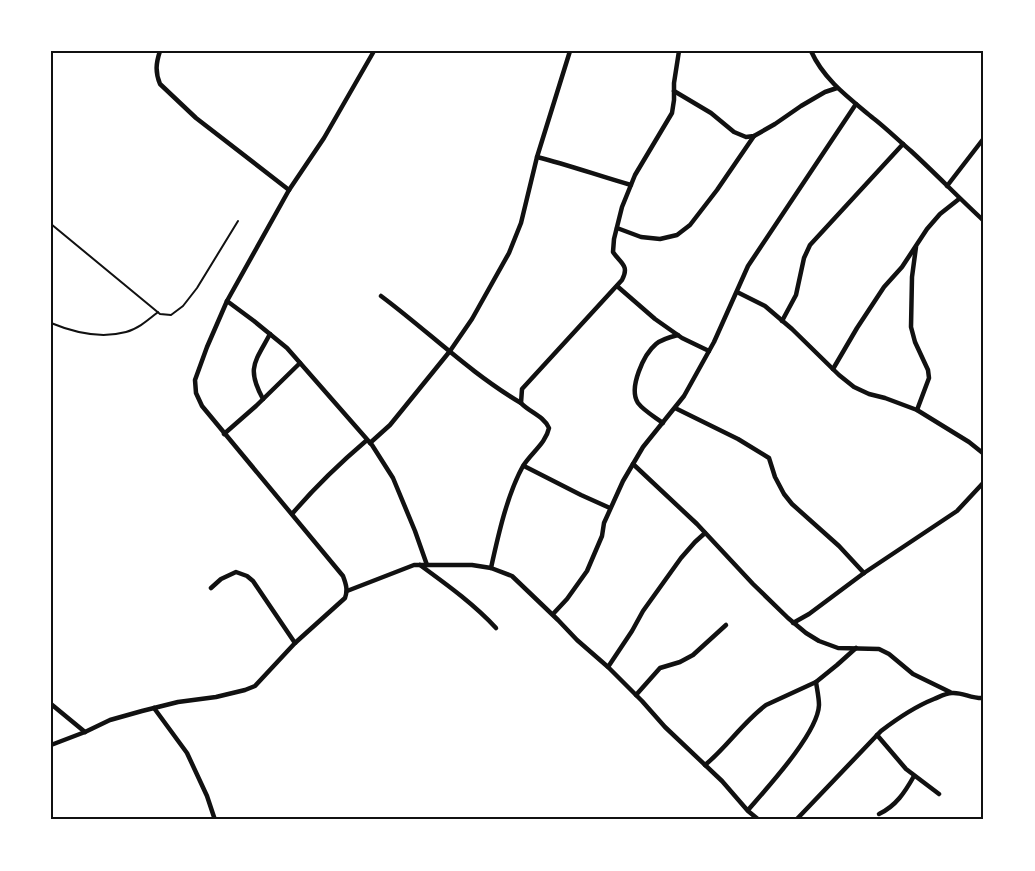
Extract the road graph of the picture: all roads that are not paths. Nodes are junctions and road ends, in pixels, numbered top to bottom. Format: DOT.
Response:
graph roads {
  1 [pos="160,51"];
  2 [pos="374,51"];
  3 [pos="570,51"];
  4 [pos="679,51"];
  5 [pos="811,51"];
  6 [pos="837,88"];
  7 [pos="674,91"];
  8 [pos="856,104"];
  9 [pos="754,136"];
  10 [pos="984,138"];
  11 [pos="903,144"];
  12 [pos="537,157"];
  13 [pos="631,185"];
  14 [pos="947,186"];
  15 [pos="289,190"];
  16 [pos="959,199"];
  17 [pos="238,221"];
  18 [pos="984,221"];
  19 [pos="51,224"];
  20 [pos="617,228"];
  21 [pos="916,245"];
  22 [pos="617,286"];
  23 [pos="737,291"];
  24 [pos="381,296"];
  25 [pos="227,301"];
  26 [pos="158,312"];
  27 [pos="782,321"];
  28 [pos="51,323"];
  29 [pos="270,334"];
  30 [pos="678,335"];
  31 [pos="450,351"];
  32 [pos="709,351"];
  33 [pos="300,363"];
  34 [pos="833,369"];
  35 [pos="263,399"];
  36 [pos="520,403"];
  37 [pos="675,408"];
  38 [pos="917,410"];
  39 [pos="663,423"];
  40 [pos="224,434"];
  41 [pos="368,441"];
  42 [pos="984,454"];
  43 [pos="633,464"];
  44 [pos="524,466"];
  45 [pos="984,482"];
  46 [pos="610,508"];
  47 [pos="292,514"];
  48 [pos="705,533"];
  49 [pos="420,565"];
  50 [pos="427,565"];
  51 [pos="491,568"];
  52 [pos="864,573"];
  53 [pos="211,588"];
  54 [pos="346,591"];
  55 [pos="553,614"];
  56 [pos="794,623"];
  57 [pos="726,625"];
  58 [pos="496,628"];
  59 [pos="295,643"];
  60 [pos="856,648"];
  61 [pos="608,667"];
  62 [pos="816,682"];
  63 [pos="950,692"];
  64 [pos="636,695"];
  65 [pos="984,698"];
  66 [pos="51,704"];
  67 [pos="154,708"];
  68 [pos="85,732"];
  69 [pos="877,735"];
  70 [pos="51,745"];
  71 [pos="705,765"];
  72 [pos="914,776"];
  73 [pos="939,794"];
  74 [pos="748,810"];
  75 [pos="879,814"];
  76 [pos="215,820"];
  77 [pos="759,820"];
  78 [pos="796,820"];
  1 -- 15 [label="street"];
  2 -- 15 [label="street"];
  3 -- 12 [label="street"];
  4 -- 7 [label="street"];
  5 -- 6 [label="street"];
  6 -- 8 [label="street"];
  6 -- 9 [label="street"];
  7 -- 9 [label="street"];
  7 -- 13 [label="street"];
  8 -- 11 [label="street"];
  8 -- 23 [label="street"];
  9 -- 20 [label="street"];
  10 -- 14 [label="street"];
  11 -- 14 [label="street"];
  11 -- 27 [label="street"];
  12 -- 13 [label="street"];
  12 -- 31 [label="street"];
  13 -- 20 [label="street"];
  14 -- 16 [label="street"];
  15 -- 25 [label="street"];
  16 -- 18 [label="street"];
  16 -- 21 [label="street"];
  17 -- 26 [label="lane"];
  19 -- 26 [label="lane"];
  20 -- 22 [label="street"];
  21 -- 34 [label="street"];
  21 -- 38 [label="street"];
  22 -- 30 [label="street"];
  22 -- 36 [label="street"];
  23 -- 27 [label="street"];
  23 -- 32 [label="street"];
  24 -- 31 [label="street"];
  25 -- 29 [label="street"];
  25 -- 40 [label="street"];
  26 -- 28 [label="lane"];
  27 -- 34 [label="street"];
  29 -- 33 [label="street"];
  29 -- 35 [label="street"];
  30 -- 32 [label="street"];
  30 -- 39 [label="street"];
  31 -- 36 [label="street"];
  31 -- 41 [label="street"];
  32 -- 37 [label="street"];
  33 -- 35 [label="street"];
  33 -- 41 [label="street"];
  34 -- 38 [label="street"];
  35 -- 40 [label="street"];
  36 -- 44 [label="street"];
  37 -- 39 [label="street"];
  37 -- 52 [label="street"];
  38 -- 42 [label="street"];
  39 -- 43 [label="street"];
  40 -- 47 [label="street"];
  41 -- 47 [label="street"];
  41 -- 50 [label="street"];
  43 -- 46 [label="street"];
  43 -- 48 [label="street"];
  44 -- 46 [label="street"];
  44 -- 51 [label="street"];
  45 -- 52 [label="street"];
  46 -- 55 [label="street"];
  47 -- 54 [label="street"];
  48 -- 56 [label="street"];
  48 -- 61 [label="street"];
  49 -- 50 [label="street"];
  49 -- 54 [label="street"];
  49 -- 58 [label="street"];
  50 -- 51 [label="street"];
  51 -- 55 [label="street"];
  52 -- 56 [label="street"];
  53 -- 59 [label="street"];
  54 -- 59 [label="street"];
  55 -- 61 [label="street"];
  56 -- 60 [label="street"];
  57 -- 64 [label="street"];
  59 -- 67 [label="street"];
  60 -- 62 [label="street"];
  60 -- 63 [label="street"];
  61 -- 64 [label="street"];
  62 -- 71 [label="street"];
  62 -- 74 [label="street"];
  63 -- 65 [label="street"];
  63 -- 69 [label="street"];
  64 -- 71 [label="street"];
  66 -- 68 [label="street"];
  67 -- 68 [label="street"];
  67 -- 76 [label="street"];
  68 -- 70 [label="street"];
  69 -- 72 [label="street"];
  69 -- 78 [label="street"];
  71 -- 74 [label="street"];
  72 -- 73 [label="street"];
  72 -- 75 [label="street"];
  74 -- 77 [label="street"];
}
